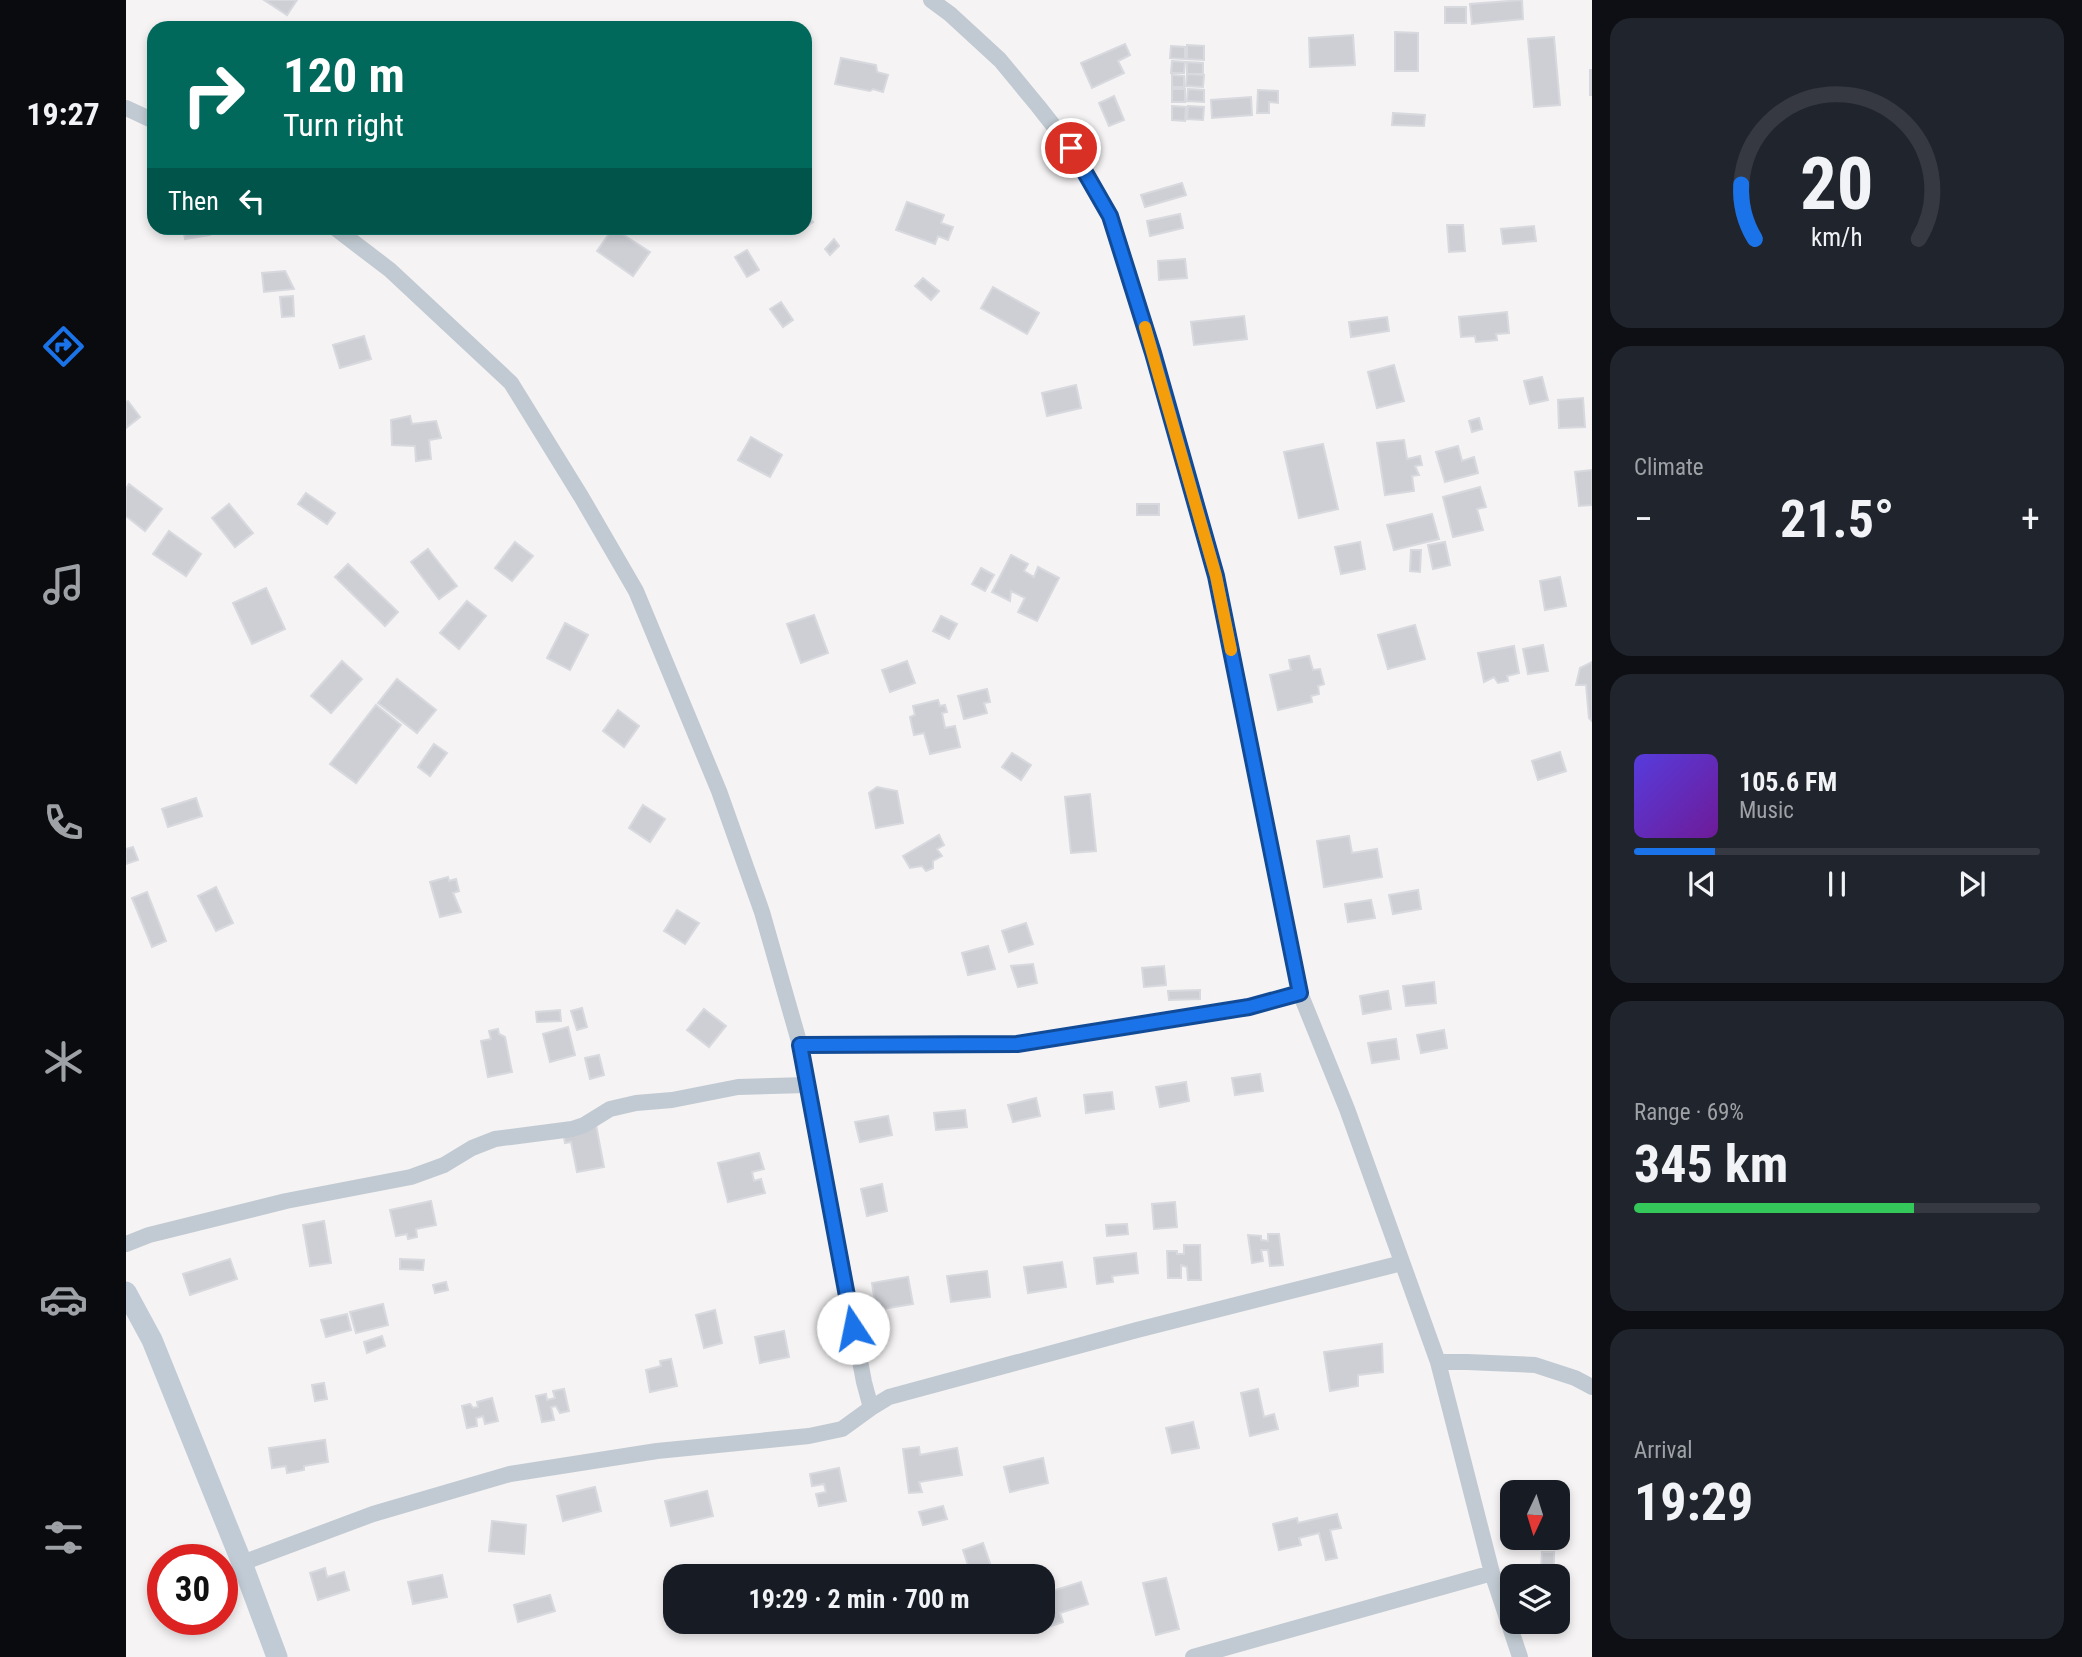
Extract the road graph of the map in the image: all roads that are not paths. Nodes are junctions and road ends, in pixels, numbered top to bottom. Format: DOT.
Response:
graph roads {
  1 [pos="931,0"];
  2 [pos="954,7"];
  3 [pos="126,108"];
  4 [pos="147,118"];
  5 [pos="344,235"];
  6 [pos="1300,993"];
  7 [pos="800,1045"];
  8 [pos="807,1085"];
  9 [pos="126,1244"];
  10 [pos="1402,1263"];
  11 [pos="126,1292"];
  12 [pos="1438,1362"];
  13 [pos="1592,1387"];
  14 [pos="871,1408"];
  15 [pos="243,1563"];
  16 [pos="1492,1573"];
  17 [pos="277,1657"];
  18 [pos="1193,1657"];
  19 [pos="1520,1657"];
  1 -- 2 [label="street"];
  2 -- 6 [label="street"];
  3 -- 4 [label="street"];
  5 -- 7 [label="street"];
  6 -- 7 [label="street"];
  6 -- 10 [label="street"];
  7 -- 8 [label="street"];
  8 -- 9 [label="street"];
  8 -- 14 [label="street"];
  10 -- 12 [label="street"];
  10 -- 14 [label="street"];
  11 -- 15 [label="street"];
  12 -- 13 [label="street"];
  12 -- 16 [label="street"];
  14 -- 15 [label="street"];
  15 -- 17 [label="street"];
  16 -- 18 [label="street"];
  16 -- 19 [label="street"];
}
